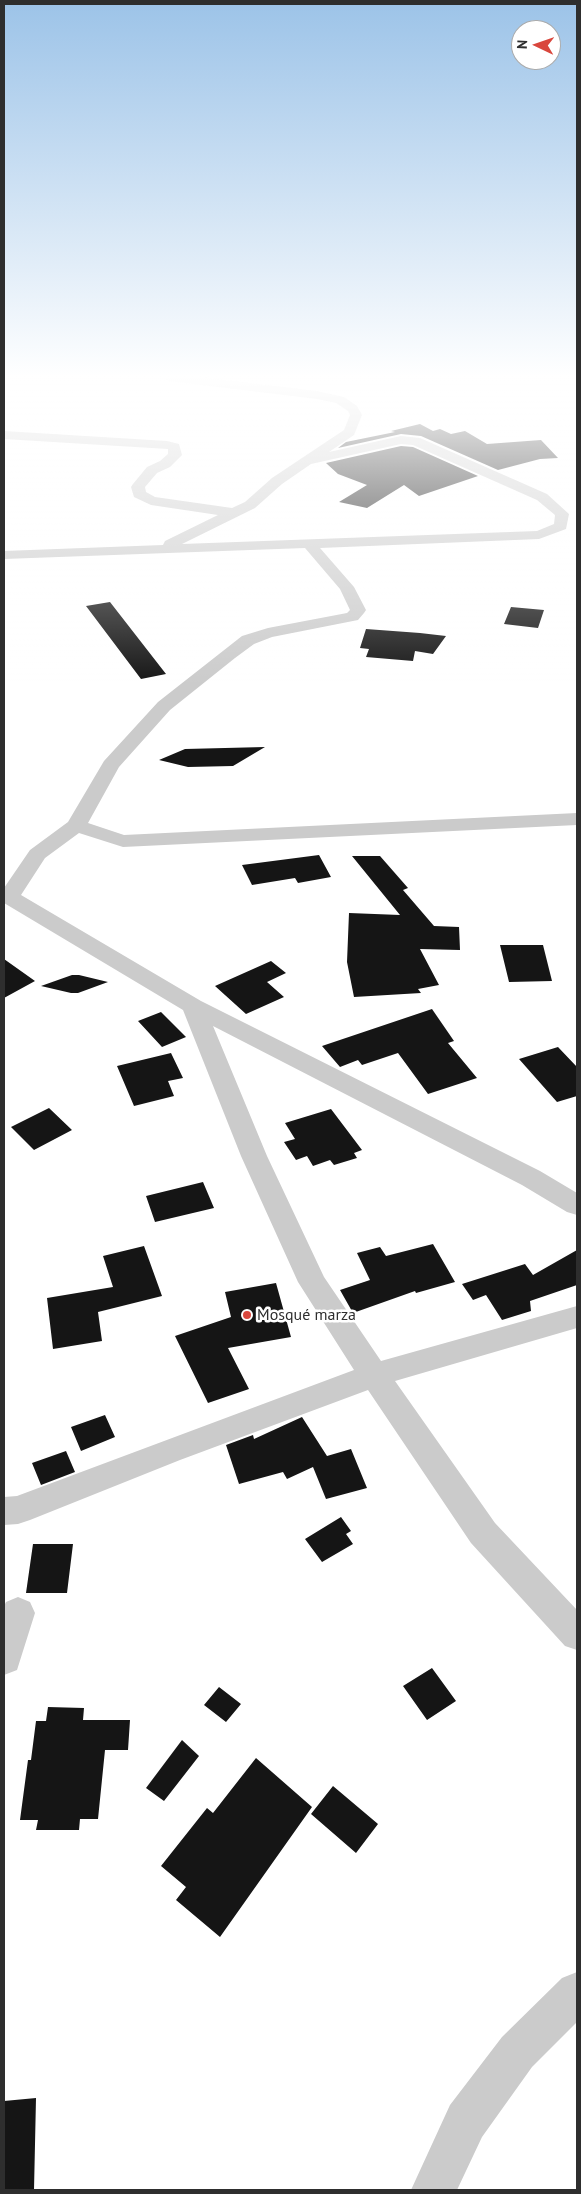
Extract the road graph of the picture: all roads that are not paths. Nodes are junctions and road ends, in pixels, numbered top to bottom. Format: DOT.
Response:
graph roads {
  1 [pos="144,479"];
  2 [pos="279,479"];
  3 [pos="502,479"];
  4 [pos="235,513"];
  5 [pos="309,544"];
  6 [pos="158,549"];
  7 [pos="4,555"];
  8 [pos="577,819"];
  9 [pos="76,826"];
  10 [pos="6,896"];
  11 [pos="193,1006"];
  12 [pos="577,1204"];
  13 [pos="577,1318"];
  14 [pos="374,1375"];
  15 [pos="4,1511"];
  16 [pos="18,1613"];
  17 [pos="577,1634"];
  18 [pos="4,1658"];
  19 [pos="577,1993"];
  20 [pos="434,2190"];
  1 -- 4 [label="street"];
  2 -- 4 [label="street"];
  3 -- 5 [label="street"];
  4 -- 6 [label="street"];
  5 -- 6 [label="street"];
  5 -- 9 [label="street"];
  6 -- 7 [label="street"];
  8 -- 9 [label="street"];
  9 -- 10 [label="street"];
  10 -- 11 [label="street"];
  11 -- 12 [label="street"];
  11 -- 14 [label="street"];
  13 -- 14 [label="street"];
  14 -- 15 [label="street"];
  14 -- 17 [label="street"];
  16 -- 18 [label="street"];
  19 -- 20 [label="street"];
}
